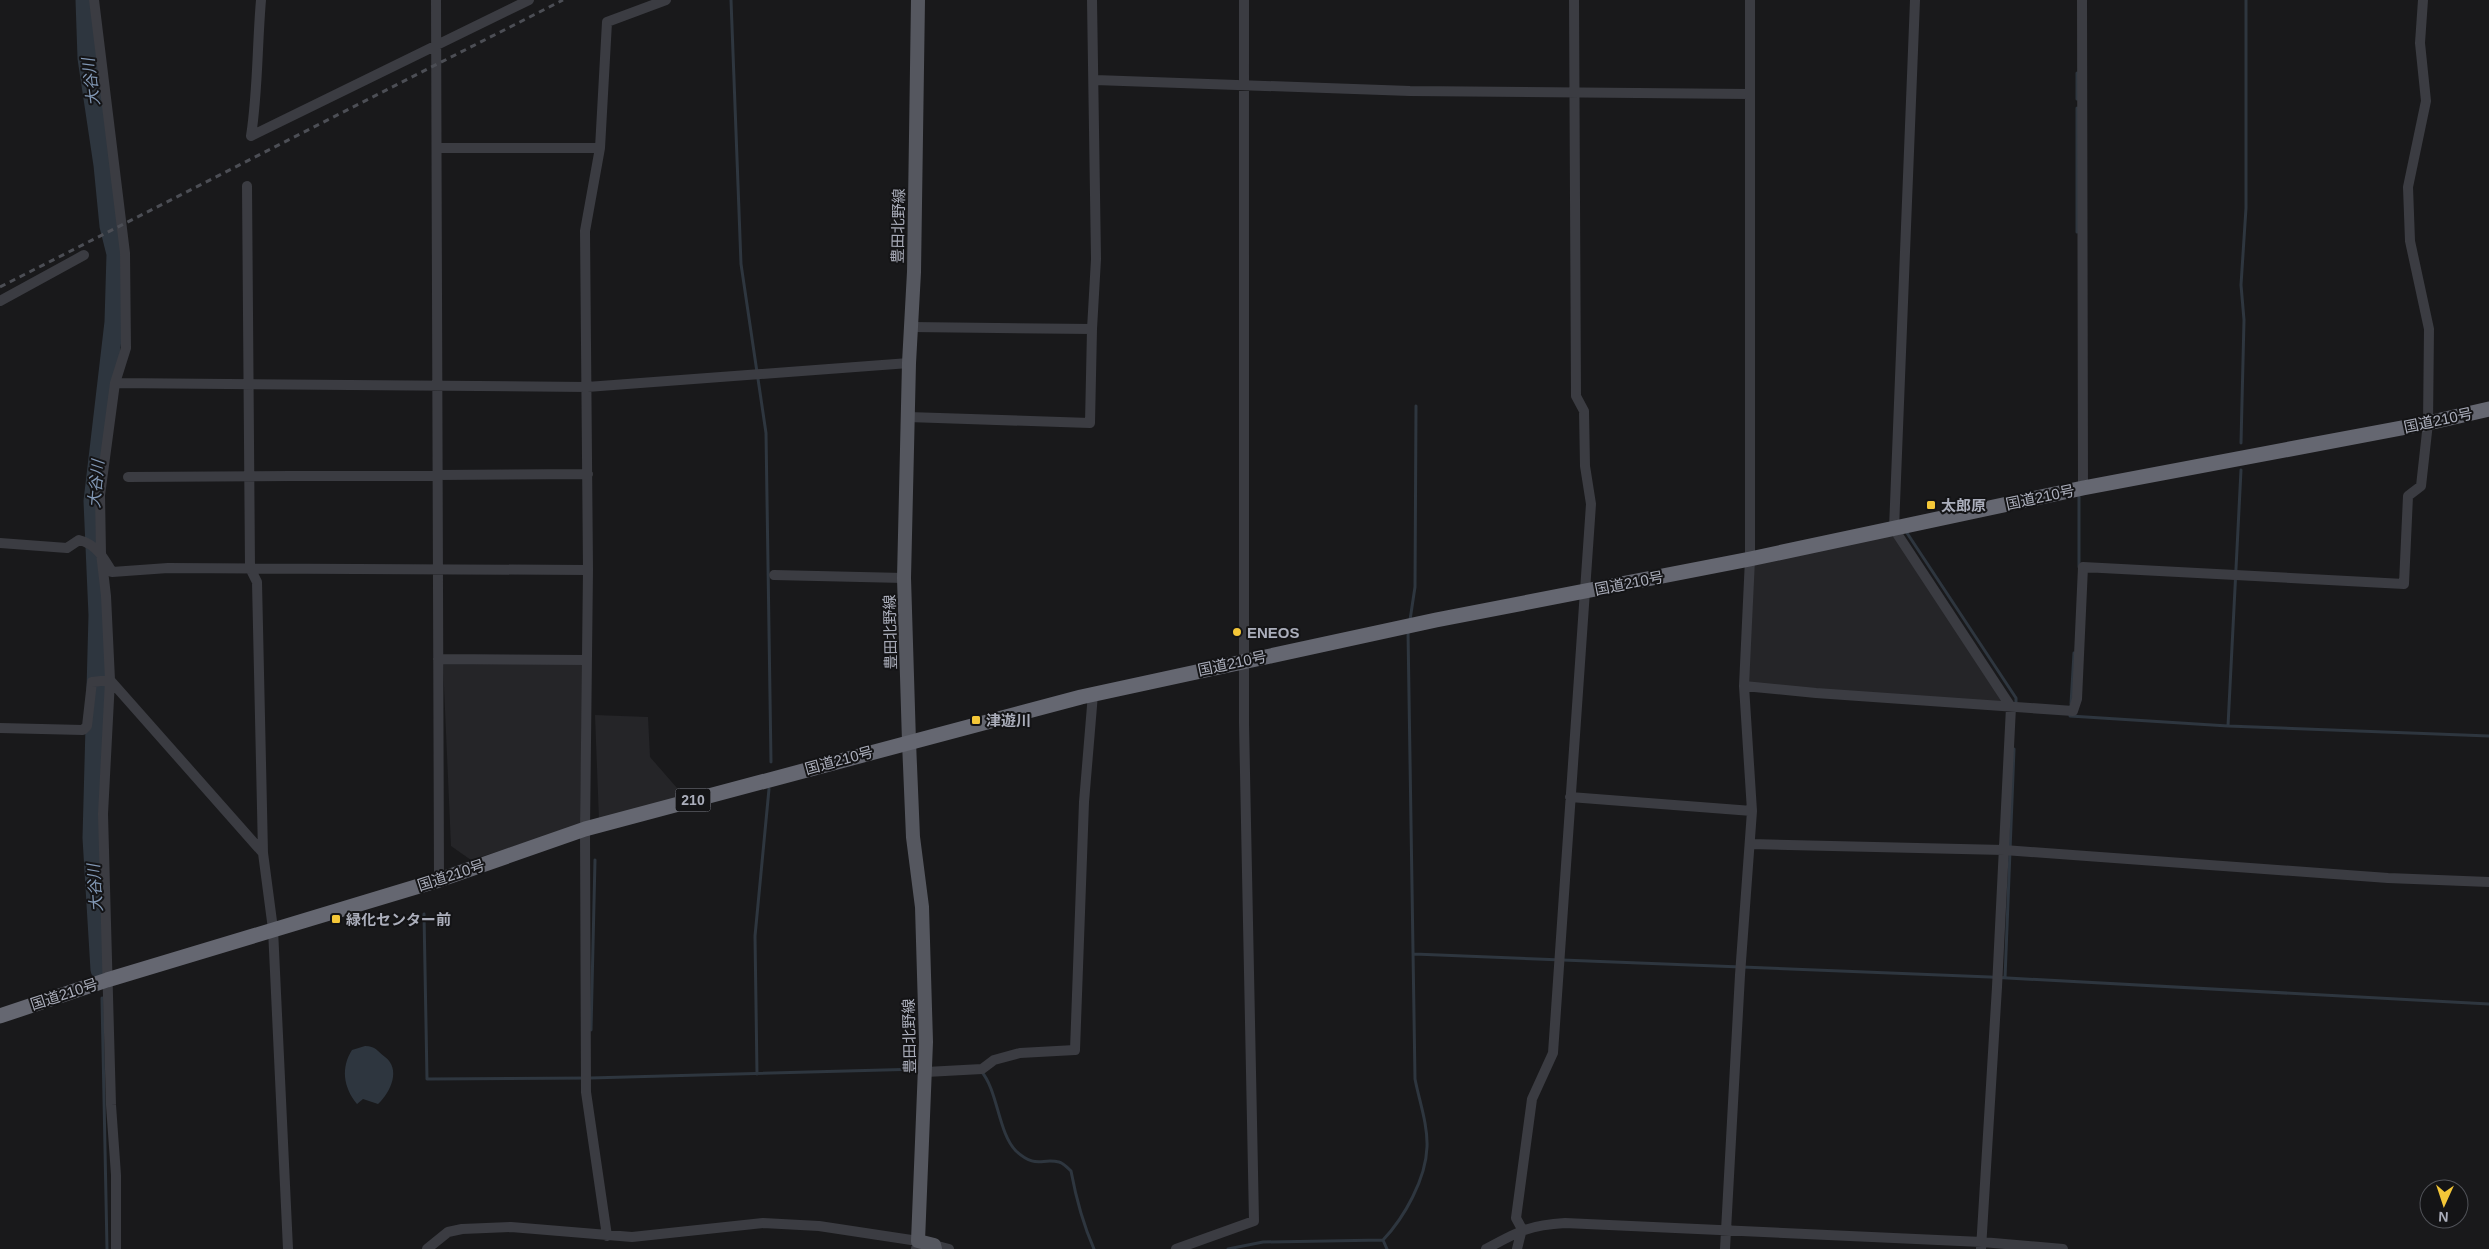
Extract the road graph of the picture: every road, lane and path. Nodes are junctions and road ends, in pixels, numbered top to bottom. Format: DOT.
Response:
graph roads {
  1 [pos="94,0"];
  2 [pos="261,0"];
  3 [pos="436,0"];
  4 [pos="529,0"];
  5 [pos="666,0"];
  6 [pos="918,0"];
  7 [pos="1092,0"];
  8 [pos="1244,0"];
  9 [pos="1574,0"];
  10 [pos="1750,0"];
  11 [pos="1914,0"];
  12 [pos="2082,0"];
  13 [pos="2424,0"];
  14 [pos="435,47"];
  15 [pos="1095,80"];
  16 [pos="1244,83"];
  17 [pos="1575,93"];
  18 [pos="1750,94"];
  19 [pos="437,148"];
  20 [pos="600,148"];
  21 [pos="247,186"];
  22 [pos="84,255"];
  23 [pos="0,301"];
  24 [pos="911,327"];
  25 [pos="1092,328"];
  26 [pos="908,363"];
  27 [pos="116,382"];
  28 [pos="248,383"];
  29 [pos="438,387"];
  30 [pos="587,387"];
  31 [pos="2489,409"];
  32 [pos="908,417"];
  33 [pos="2428,422"];
  34 [pos="588,474"];
  35 [pos="438,475"];
  36 [pos="249,476"];
  37 [pos="128,477"];
  38 [pos="2083,488"];
  39 [pos="1894,529"];
  40 [pos="0,542"];
  41 [pos="101,553"];
  42 [pos="1750,559"];
  43 [pos="250,568"];
  44 [pos="438,570"];
  45 [pos="588,570"];
  46 [pos="112,572"];
  47 [pos="774,575"];
  48 [pos="904,578"];
  49 [pos="1584,592"];
  50 [pos="106,596"];
  51 [pos="438,659"];
  52 [pos="587,660"];
  53 [pos="1244,660"];
  54 [pos="110,680"];
  55 [pos="1744,686"];
  56 [pos="1093,694"];
  57 [pos="2011,707"];
  58 [pos="0,728"];
  59 [pos="909,742"];
  60 [pos="1570,797"];
  61 [pos="1752,811"];
  62 [pos="584,829"];
  63 [pos="1751,844"];
  64 [pos="2004,850"];
  65 [pos="263,853"];
  66 [pos="440,880"];
  67 [pos="2489,882"];
  68 [pos="273,929"];
  69 [pos="107,980"];
  70 [pos="0,1016"];
  71 [pos="926,1072"];
  72 [pos="1522,1229"];
  73 [pos="1726,1232"];
  74 [pos="607,1236"];
  75 [pos="917,1245"];
  76 [pos="1981,1246"];
  77 [pos="934,1247"];
  78 [pos="116,1249"];
  79 [pos="288,1249"];
  80 [pos="426,1249"];
  81 [pos="949,1249"];
  82 [pos="1176,1249"];
  83 [pos="1486,1249"];
  84 [pos="1518,1249"];
  85 [pos="1725,1249"];
  86 [pos="2062,1249"];
  1 -- 27 [label="street"];
  2 -- 14 [label="street"];
  3 -- 14 [label="street"];
  4 -- 14 [label="street"];
  5 -- 20 [label="street"];
  6 -- 24 [label="main road, 豊田北野線"];
  7 -- 15 [label="street"];
  8 -- 16 [label="street"];
  9 -- 17 [label="street"];
  10 -- 18 [label="street"];
  11 -- 39 [label="street"];
  12 -- 38 [label="street"];
  13 -- 33 [label="street"];
  14 -- 19 [label="street"];
  15 -- 16 [label="street"];
  15 -- 25 [label="street"];
  16 -- 17 [label="street"];
  16 -- 53 [label="street"];
  17 -- 18 [label="street"];
  17 -- 49 [label="street"];
  18 -- 42 [label="street"];
  19 -- 20 [label="street"];
  19 -- 29 [label="street"];
  20 -- 30 [label="street"];
  21 -- 28 [label="street"];
  22 -- 23 [label="street"];
  24 -- 25 [label="street"];
  24 -- 26 [label="main road, 豊田北野線"];
  25 -- 32 [label="street"];
  26 -- 30 [label="street"];
  26 -- 32 [label="main road, 豊田北野線"];
  27 -- 28 [label="street"];
  27 -- 41 [label="street"];
  28 -- 29 [label="street"];
  28 -- 36 [label="street"];
  29 -- 30 [label="street"];
  29 -- 35 [label="street"];
  30 -- 34 [label="street"];
  31 -- 33 [label="highway, 国道210号 / 210"];
  32 -- 48 [label="main road, 豊田北野線"];
  33 -- 38 [label="highway, 国道210号 / 210"];
  33 -- 57 [label="street"];
  34 -- 35 [label="street"];
  34 -- 45 [label="street"];
  35 -- 36 [label="street"];
  35 -- 44 [label="street"];
  36 -- 37 [label="street"];
  36 -- 43 [label="street"];
  38 -- 39 [label="highway, 国道210号 / 210"];
  39 -- 42 [label="highway, 国道210号 / 210"];
  39 -- 57 [label="street"];
  40 -- 41 [label="street"];
  41 -- 46 [label="street"];
  41 -- 50 [label="street"];
  42 -- 49 [label="highway, 国道210号 / 210"];
  42 -- 55 [label="street"];
  43 -- 44 [label="street"];
  43 -- 46 [label="street"];
  43 -- 65 [label="street"];
  44 -- 45 [label="street"];
  44 -- 51 [label="street"];
  45 -- 52 [label="street"];
  46 -- 50 [label="street"];
  47 -- 48 [label="street"];
  48 -- 59 [label="main road, 豊田北野線"];
  49 -- 53 [label="highway, 国道210号 / 210"];
  49 -- 60 [label="street"];
  50 -- 54 [label="street"];
  51 -- 52 [label="street"];
  51 -- 66 [label="street"];
  52 -- 62 [label="street"];
  53 -- 56 [label="highway, 国道210号 / 210"];
  53 -- 82 [label="street"];
  54 -- 58 [label="street"];
  54 -- 65 [label="street"];
  54 -- 69 [label="street"];
  55 -- 57 [label="street"];
  55 -- 61 [label="street"];
  56 -- 59 [label="highway, 国道210号 / 210"];
  56 -- 71 [label="street"];
  57 -- 64 [label="street"];
  59 -- 62 [label="highway, 国道210号 / 210"];
  59 -- 71 [label="main road, 豊田北野線"];
  60 -- 61 [label="street"];
  60 -- 72 [label="street"];
  61 -- 63 [label="street"];
  62 -- 66 [label="highway, 国道210号 / 210"];
  62 -- 74 [label="street"];
  63 -- 64 [label="street"];
  63 -- 73 [label="street"];
  64 -- 67 [label="street"];
  64 -- 76 [label="street"];
  65 -- 68 [label="street"];
  66 -- 68 [label="highway, 国道210号 / 210"];
  68 -- 69 [label="highway, 国道210号 / 210"];
  68 -- 79 [label="street"];
  69 -- 70 [label="highway, 国道210号 / 210"];
  69 -- 78 [label="street"];
  71 -- 75 [label="main road, 豊田北野線"];
  72 -- 73 [label="street"];
  72 -- 83 [label="street"];
  72 -- 84 [label="street"];
  73 -- 76 [label="street"];
  73 -- 85 [label="street"];
  74 -- 75 [label="street"];
  74 -- 80 [label="street"];
  75 -- 77 [label="main road"];
  76 -- 86 [label="street"];
  77 -- 81 [label="street"];
}
